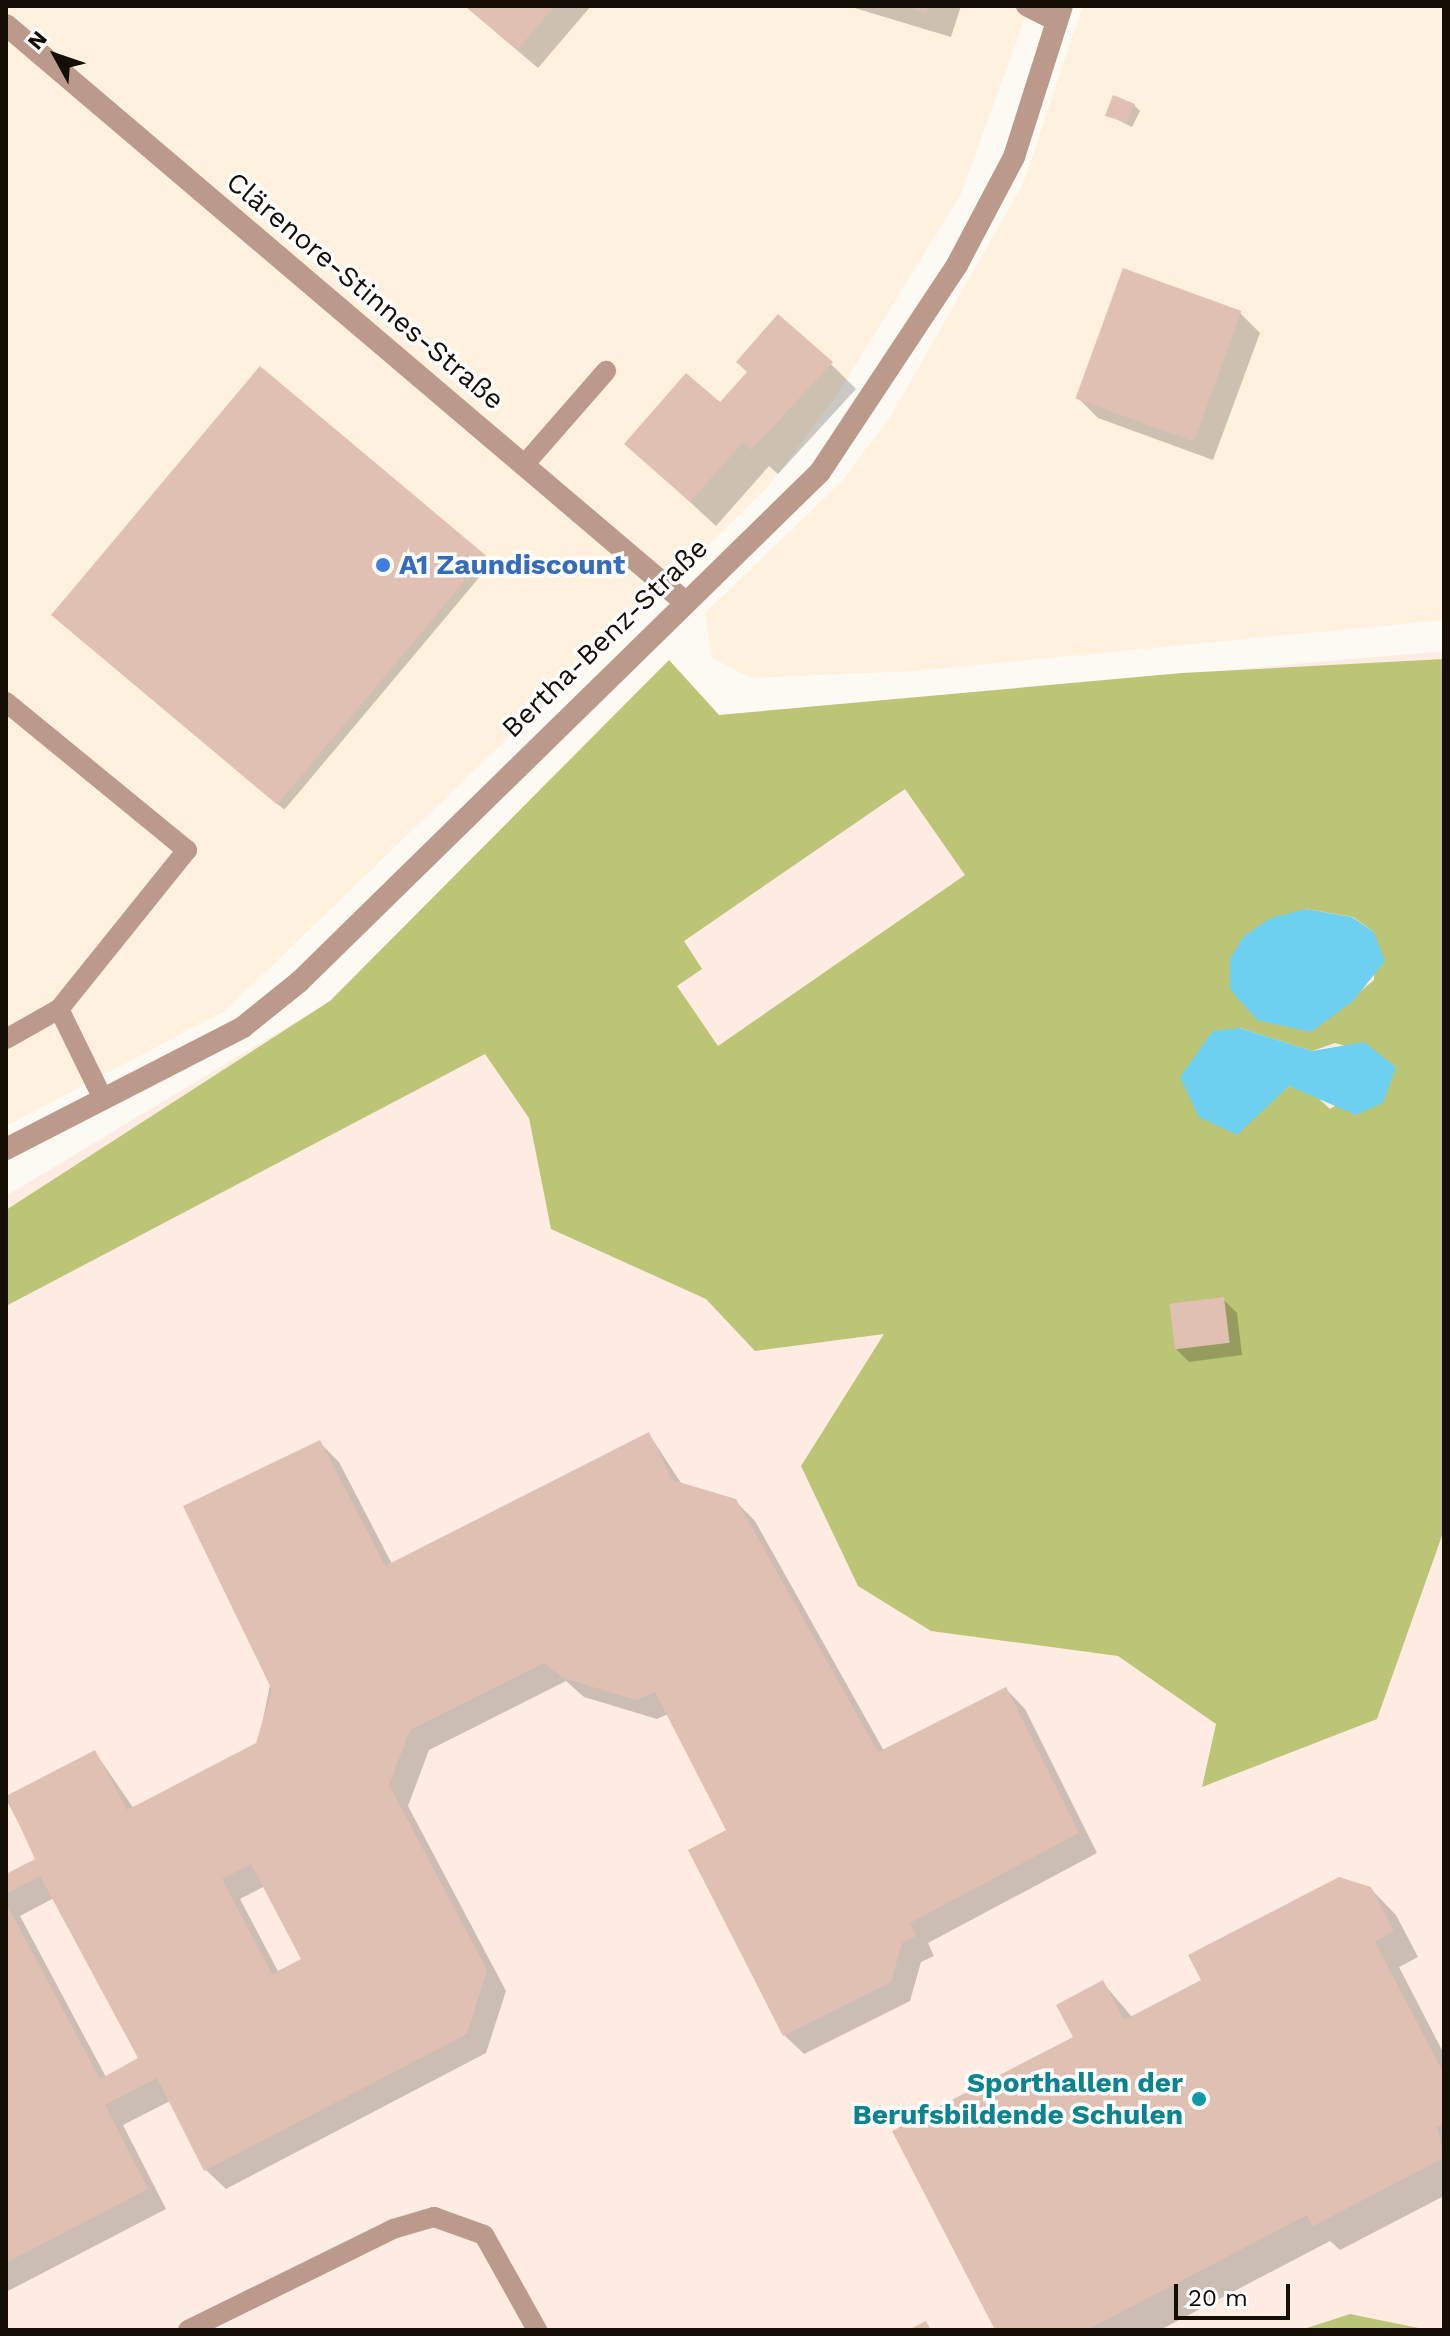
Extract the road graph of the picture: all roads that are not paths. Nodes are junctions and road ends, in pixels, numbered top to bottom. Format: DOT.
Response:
graph roads {
  1 [pos="1026,6"];
  2 [pos="1059,14"];
  3 [pos="6,25"];
  4 [pos="606,371"];
  5 [pos="524,465"];
  6 [pos="685,602"];
  7 [pos="6,702"];
  8 [pos="59,1009"];
  9 [pos="6,1039"];
  10 [pos="103,1099"];
  11 [pos="6,1149"];
  12 [pos="188,2330"];
  13 [pos="537,2330"];
  1 -- 2 [label="lane"];
  2 -- 6 [label="street, Bertha-Benz-Straße"];
  3 -- 5 [label="street, Clärenore-Stinnes-Straße"];
  4 -- 5 [label="lane"];
  5 -- 6 [label="street, Clärenore-Stinnes-Straße"];
  6 -- 10 [label="street, Bertha-Benz-Straße"];
  7 -- 8 [label="lane"];
  8 -- 9 [label="lane"];
  8 -- 10 [label="lane"];
  10 -- 11 [label="street, Bertha-Benz-Straße"];
  12 -- 13 [label="lane"];
}
